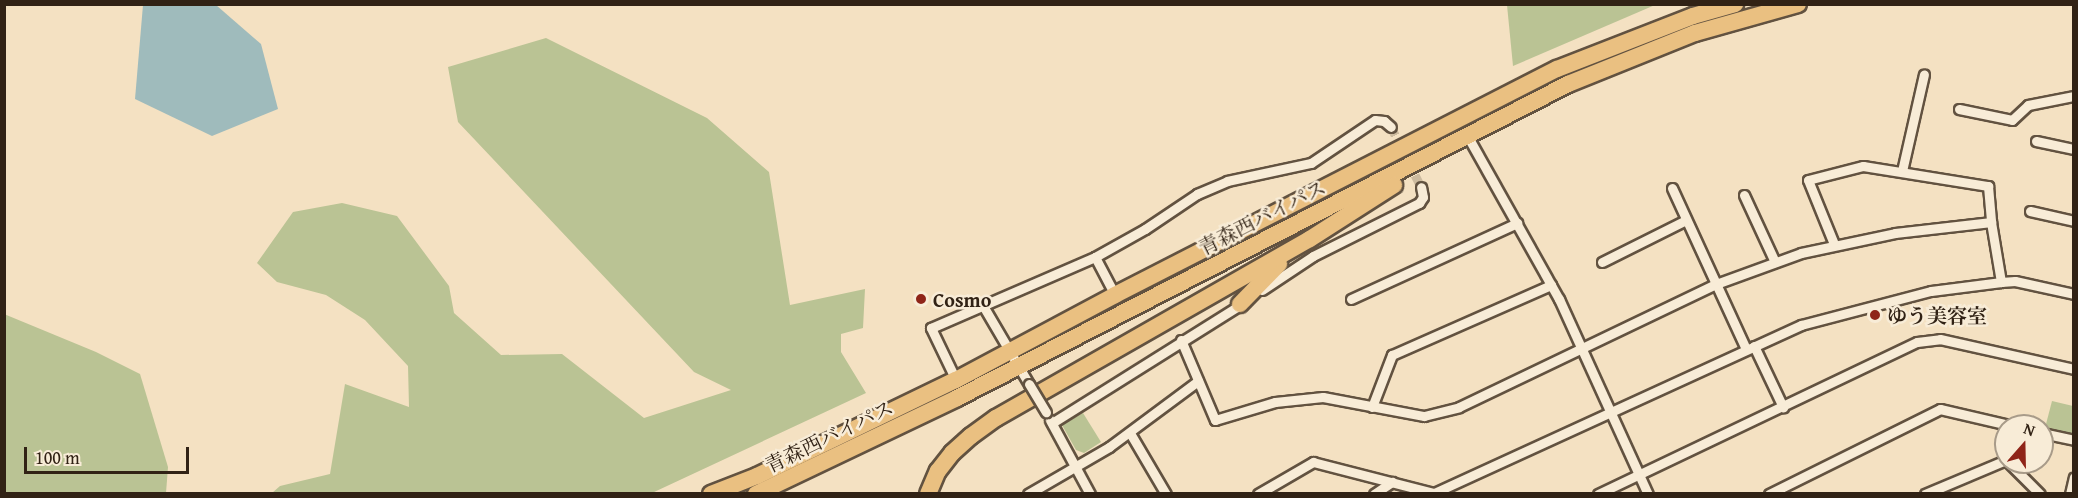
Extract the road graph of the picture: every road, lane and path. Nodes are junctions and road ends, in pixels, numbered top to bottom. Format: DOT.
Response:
graph roads {
  1 [pos="1735,4"];
  2 [pos="1798,4"];
  3 [pos="1924,74"];
  4 [pos="2073,96"];
  5 [pos="1959,110"];
  6 [pos="1391,127"];
  7 [pos="1468,137"];
  8 [pos="2036,141"];
  9 [pos="2073,149"];
  10 [pos="1902,171"];
  11 [pos="1421,187"];
  12 [pos="1672,188"];
  13 [pos="1743,195"];
  14 [pos="2030,211"];
  15 [pos="1686,220"];
  16 [pos="2073,221"];
  17 [pos="1990,222"];
  18 [pos="1517,223"];
  19 [pos="1310,239"];
  20 [pos="1834,244"];
  21 [pos="1095,257"];
  22 [pos="1775,261"];
  23 [pos="1602,262"];
  24 [pos="2001,282"];
  25 [pos="1716,284"];
  26 [pos="1551,285"];
  27 [pos="2073,294"];
  28 [pos="1115,295"];
  29 [pos="1352,299"];
  30 [pos="982,304"];
  31 [pos="1240,304"];
  32 [pos="1181,340"];
  33 [pos="1750,347"];
  34 [pos="1581,348"];
  35 [pos="1013,359"];
  36 [pos="2073,369"];
  37 [pos="956,380"];
  38 [pos="1198,381"];
  39 [pos="1372,407"];
  40 [pos="1783,407"];
  41 [pos="1611,414"];
  42 [pos="1994,422"];
  43 [pos="1052,423"];
  44 [pos="1130,433"];
  45 [pos="2054,436"];
  46 [pos="2073,440"];
  47 [pos="1074,466"];
  48 [pos="1994,466"];
  49 [pos="2020,474"];
  50 [pos="1639,475"];
  51 [pos="2073,477"];
  52 [pos="1392,482"];
  53 [pos="760,488"];
  54 [pos="1434,493"];
  55 [pos="711,494"];
  56 [pos="928,494"];
  57 [pos="1028,494"];
  58 [pos="1090,494"];
  59 [pos="1166,494"];
  60 [pos="1258,494"];
  61 [pos="1374,494"];
  62 [pos="1598,494"];
  63 [pos="1648,494"];
  64 [pos="1769,494"];
  65 [pos="1925,494"];
  66 [pos="2040,494"];
  67 [pos="2070,494"];
  1 -- 28 [label="highway, 青森西バイパス"];
  2 -- 7 [label="highway, 青森西バイパス"];
  3 -- 10 [label="street"];
  4 -- 5 [label="street"];
  6 -- 21 [label="street"];
  7 -- 18 [label="street"];
  7 -- 19 [label="highway"];
  7 -- 35 [label="highway, 青森西バイパス"];
  8 -- 9 [label="street"];
  10 -- 17 [label="street"];
  10 -- 20 [label="street"];
  11 -- 31 [label="street"];
  12 -- 15 [label="street"];
  13 -- 22 [label="street"];
  14 -- 16 [label="street"];
  15 -- 23 [label="street"];
  15 -- 25 [label="street"];
  17 -- 20 [label="street"];
  17 -- 24 [label="street"];
  18 -- 26 [label="street"];
  18 -- 29 [label="street"];
  19 -- 31 [label="highway"];
  19 -- 56 [label="highway"];
  20 -- 22 [label="street"];
  21 -- 28 [label="street"];
  21 -- 30 [label="street"];
  22 -- 25 [label="street"];
  24 -- 27 [label="street"];
  24 -- 33 [label="street"];
  25 -- 33 [label="street"];
  25 -- 34 [label="street"];
  26 -- 34 [label="street"];
  26 -- 39 [label="street"];
  28 -- 35 [label="highway, 青森西バイパス"];
  30 -- 35 [label="street"];
  30 -- 37 [label="street"];
  31 -- 32 [label="street"];
  32 -- 38 [label="street"];
  32 -- 43 [label="street"];
  33 -- 40 [label="street"];
  33 -- 41 [label="street"];
  34 -- 39 [label="street"];
  34 -- 41 [label="street"];
  35 -- 37 [label="highway, 青森西バイパス"];
  35 -- 43 [label="street, bridge"];
  35 -- 53 [label="highway, 青森西バイパス"];
  36 -- 40 [label="street"];
  37 -- 53 [label="highway, 青森西バイパス"];
  38 -- 39 [label="street"];
  38 -- 44 [label="street"];
  40 -- 50 [label="street"];
  41 -- 50 [label="street"];
  41 -- 54 [label="street"];
  42 -- 64 [label="street"];
  43 -- 47 [label="street"];
  44 -- 47 [label="street"];
  44 -- 59 [label="street"];
  45 -- 46 [label="street"];
  47 -- 57 [label="street"];
  47 -- 58 [label="street"];
  48 -- 65 [label="street"];
  49 -- 66 [label="street"];
  50 -- 62 [label="street"];
  50 -- 63 [label="street"];
  51 -- 67 [label="street"];
  52 -- 54 [label="street"];
  52 -- 60 [label="street"];
  52 -- 61 [label="street"];
  53 -- 55 [label="highway, 青森西バイパス"];
}
